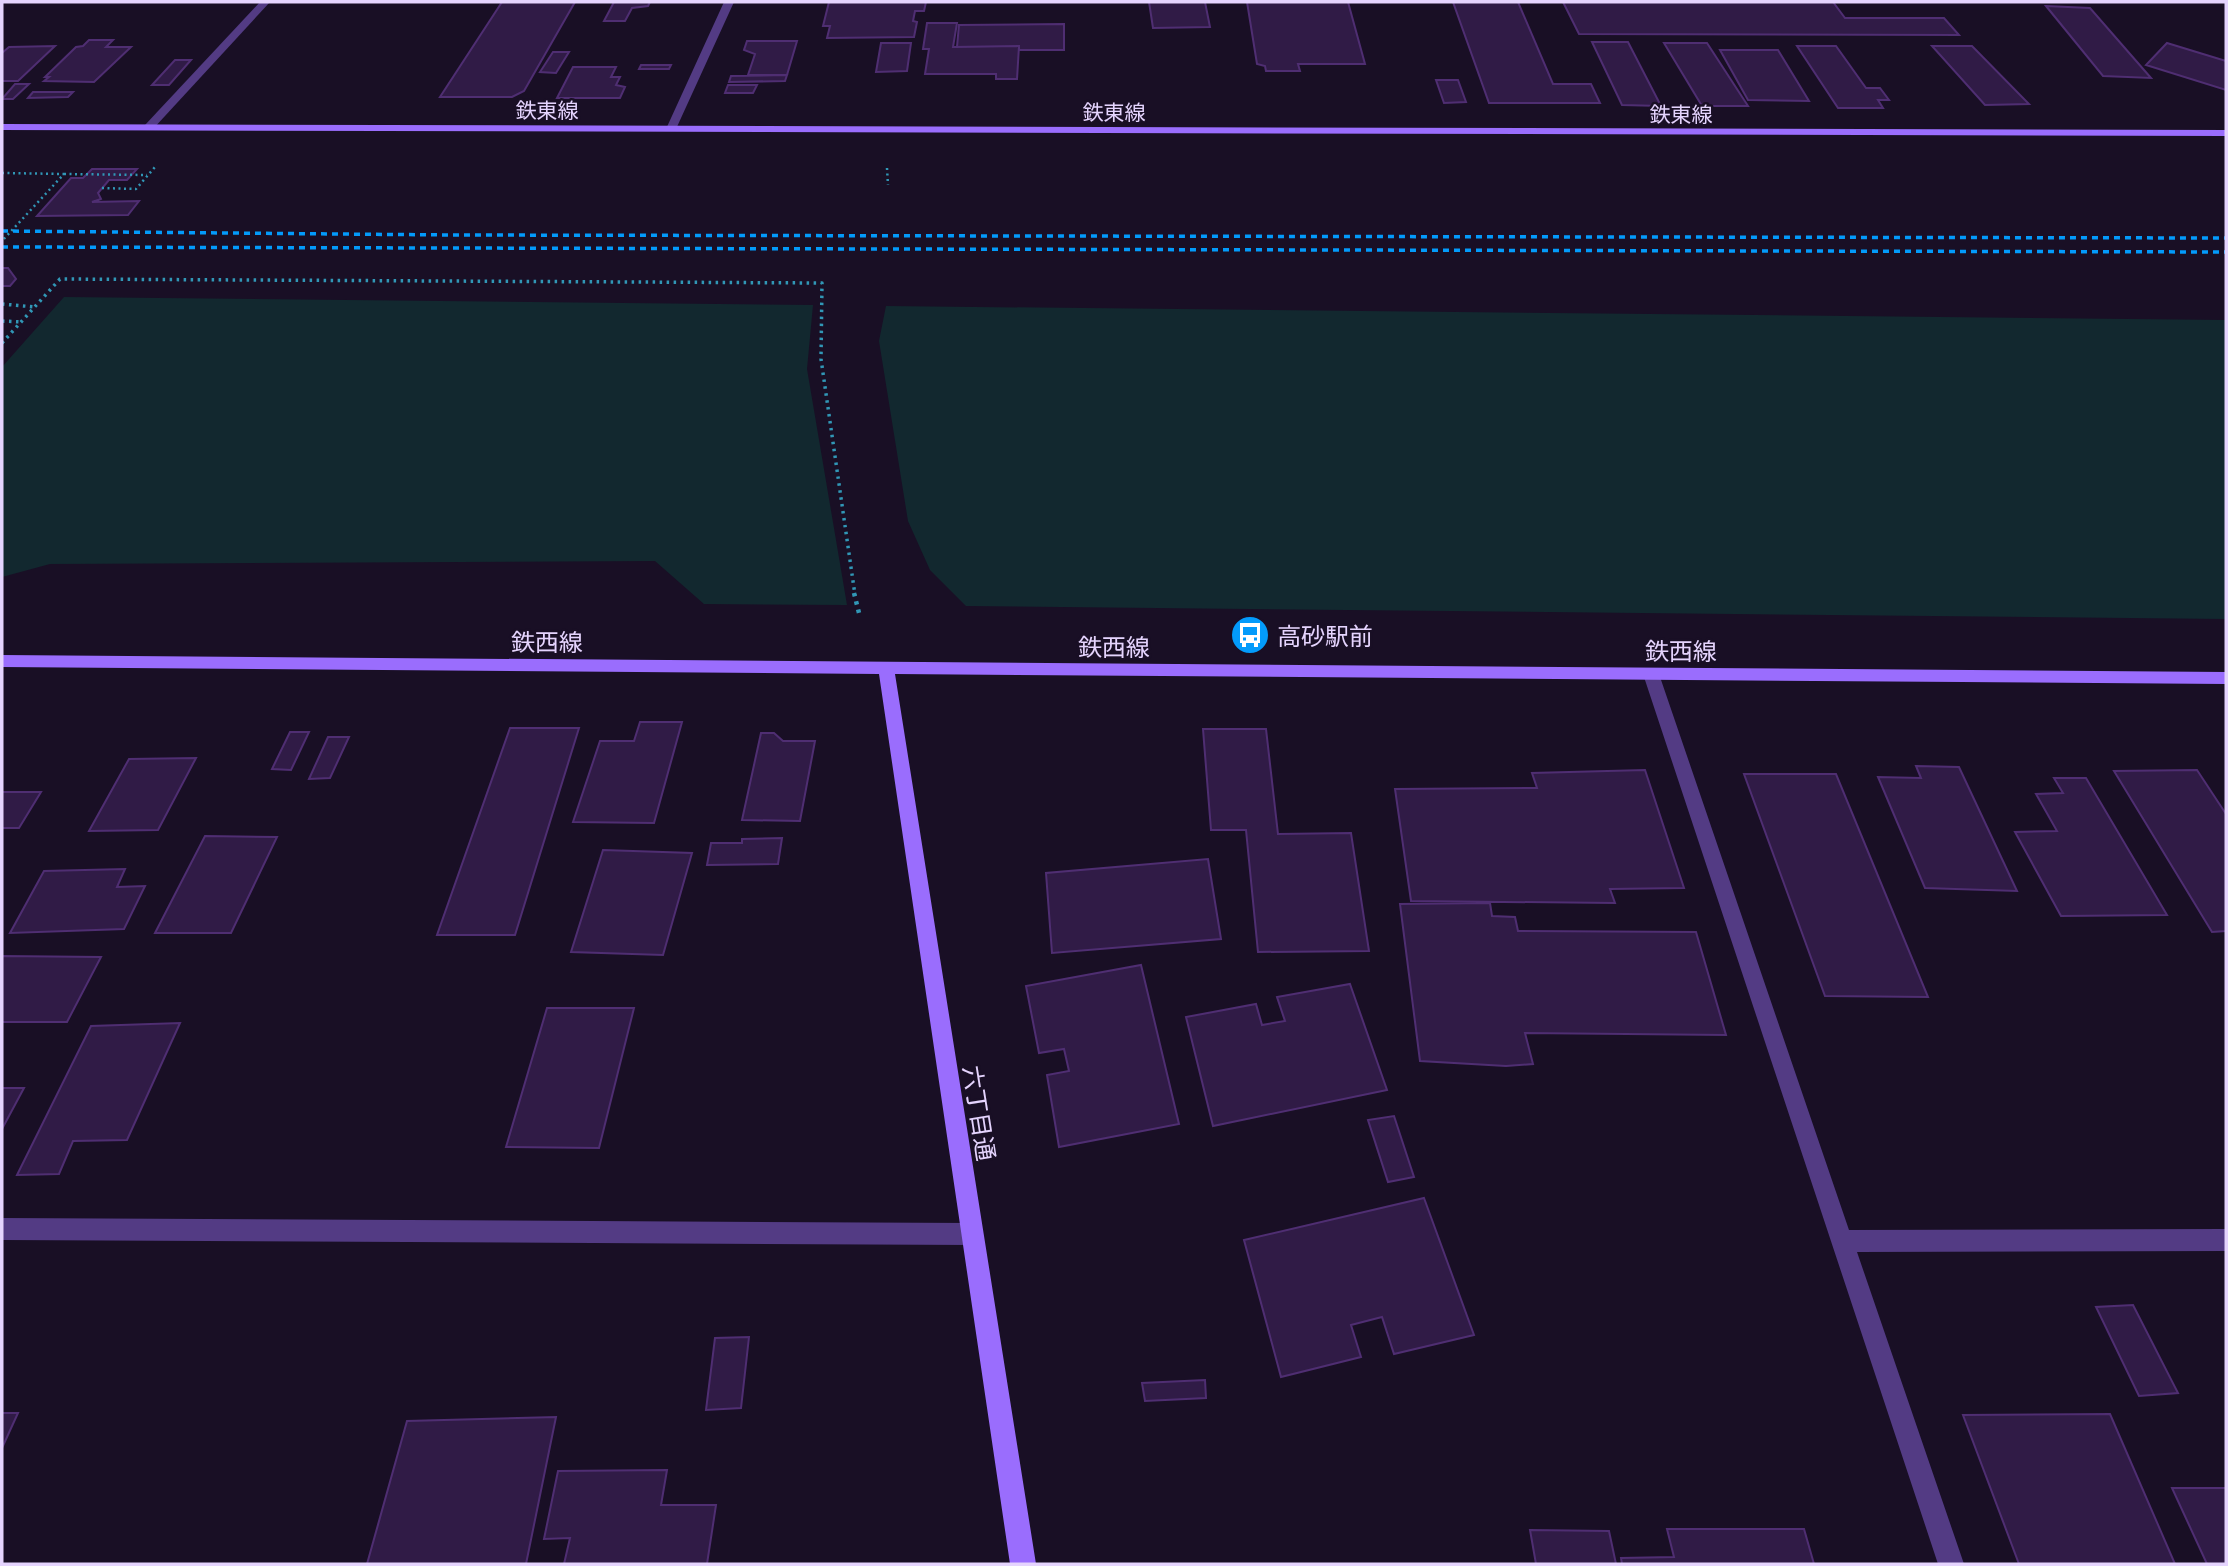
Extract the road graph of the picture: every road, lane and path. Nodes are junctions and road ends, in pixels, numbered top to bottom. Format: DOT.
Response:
graph roads {
  1 [pos="265,2"];
  2 [pos="729,2"];
  3 [pos="2,127"];
  4 [pos="149,127"];
  5 [pos="671,129"];
  6 [pos="2226,133"];
  7 [pos="162,159"];
  8 [pos="2,173"];
  9 [pos="64,174"];
  10 [pos="148,175"];
  11 [pos="102,188"];
  12 [pos="2,241"];
  13 [pos="2,304"];
  14 [pos="35,307"];
  15 [pos="2,321"];
  16 [pos="22,322"];
  17 [pos="2,343"];
  18 [pos="860,617"];
  19 [pos="2,661"];
  20 [pos="886,669"];
  21 [pos="1651,674"];
  22 [pos="2226,678"];
  23 [pos="2,1229"];
  24 [pos="972,1234"];
  25 [pos="2226,1240"];
  26 [pos="1842,1241"];
  27 [pos="1023,1564"];
  28 [pos="1951,1564"];
  1 -- 4 [label="street"];
  2 -- 5 [label="street"];
  3 -- 4 [label="street, 鉄東線"];
  4 -- 5 [label="street, 鉄東線"];
  5 -- 6 [label="street, 鉄東線"];
  7 -- 10 [label="path"];
  8 -- 9 [label="path"];
  9 -- 10 [label="path"];
  9 -- 12 [label="path"];
  10 -- 11 [label="path"];
  13 -- 14 [label="path"];
  14 -- 16 [label="path"];
  14 -- 18 [label="path"];
  15 -- 16 [label="path"];
  16 -- 17 [label="path"];
  19 -- 20 [label="street, 鉄西線"];
  20 -- 21 [label="street, 鉄西線"];
  20 -- 24 [label="street, 六丁目通"];
  21 -- 22 [label="street, 鉄西線"];
  21 -- 26 [label="street"];
  23 -- 24 [label="street"];
  24 -- 27 [label="street, 六丁目通"];
  25 -- 26 [label="street"];
  26 -- 28 [label="street"];
}
